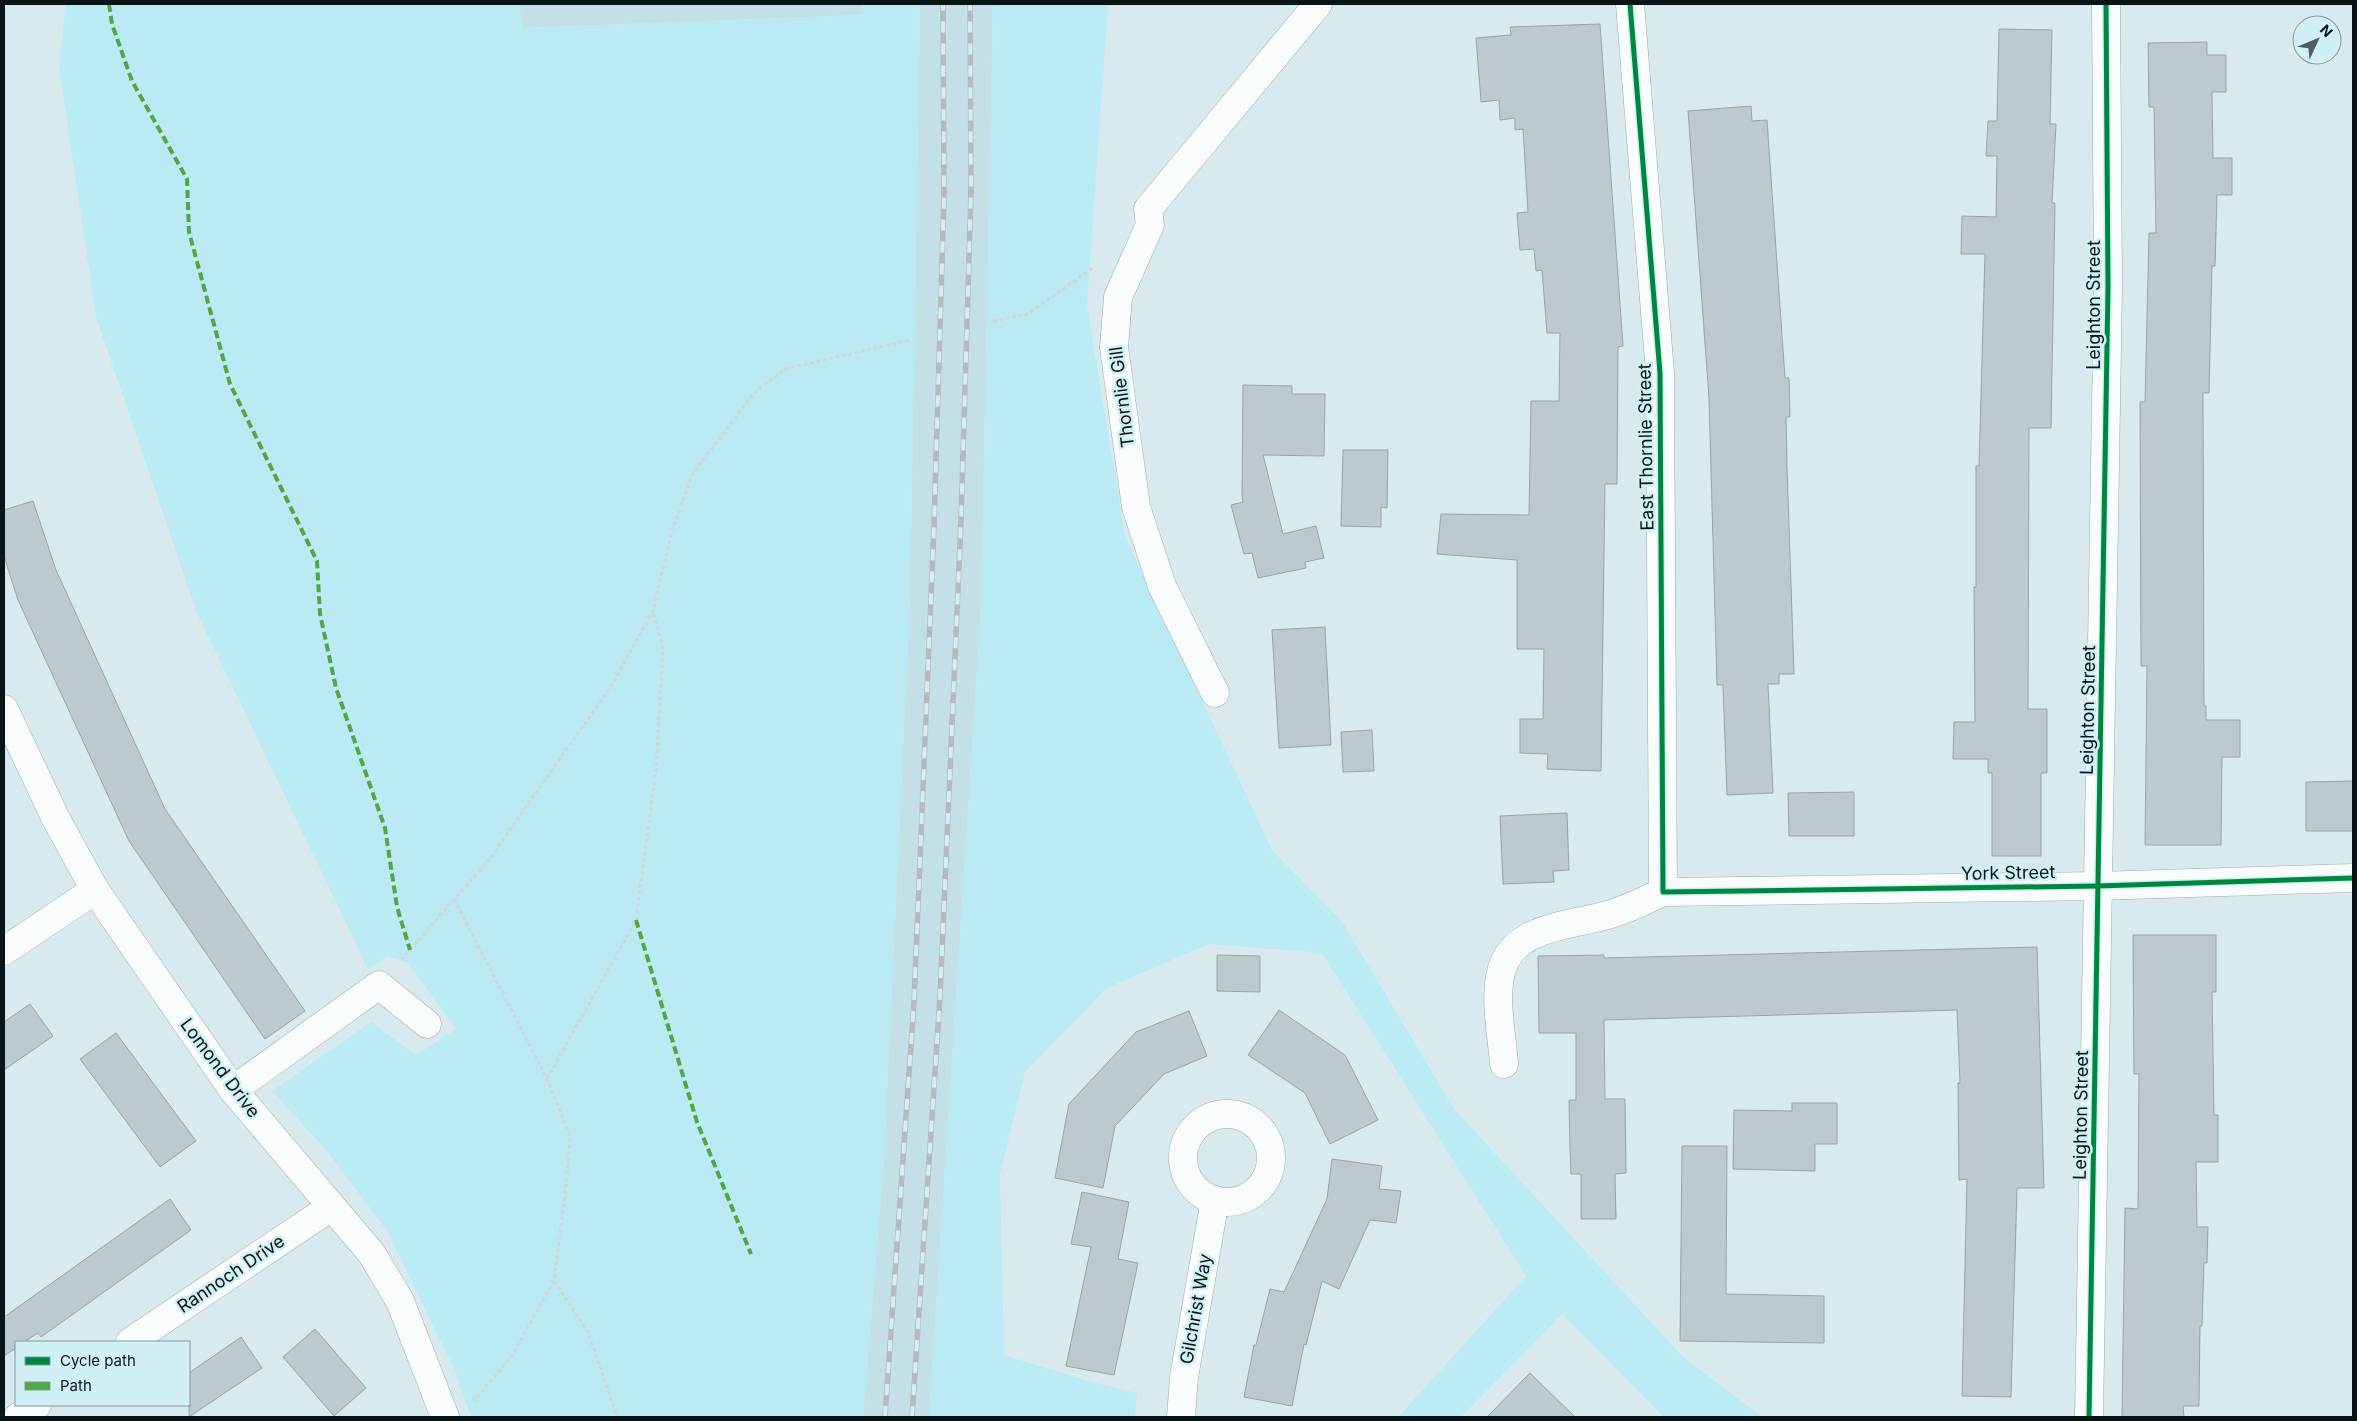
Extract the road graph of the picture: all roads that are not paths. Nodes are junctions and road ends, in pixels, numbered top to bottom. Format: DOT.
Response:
graph roads {
  1 [pos="1318,4"];
  2 [pos="1630,4"];
  3 [pos="2106,4"];
  4 [pos="1215,693"];
  5 [pos="4,709"];
  6 [pos="2353,878"];
  7 [pos="2098,886"];
  8 [pos="95,890"];
  9 [pos="1663,892"];
  10 [pos="4,952"];
  11 [pos="427,1024"];
  12 [pos="1504,1064"];
  13 [pos="233,1090"];
  14 [pos="1215,1200"];
  15 [pos="331,1207"];
  16 [pos="131,1341"];
  17 [pos="35,1406"];
  18 [pos="18,1417"];
  19 [pos="444,1417"];
  20 [pos="1181,1417"];
  21 [pos="2089,1417"];
  1 -- 4 [label="street, Thornlie Gill"];
  2 -- 9 [label="street, East Thornlie Street"];
  3 -- 7 [label="street, Leighton Street"];
  5 -- 8 [label="street, Lomond Drive"];
  6 -- 7 [label="street, York Street"];
  7 -- 9 [label="street, York Street"];
  7 -- 21 [label="street, Leighton Street"];
  8 -- 10 [label="street"];
  8 -- 13 [label="street, Lomond Drive"];
  9 -- 12 [label="street"];
  11 -- 13 [label="street"];
  13 -- 15 [label="street, Lomond Drive"];
  14 -- 20 [label="street, Gilchrist Way"];
  15 -- 16 [label="street, Rannoch Drive"];
  15 -- 19 [label="street, Lomond Drive"];
  17 -- 18 [label="street"];
}
